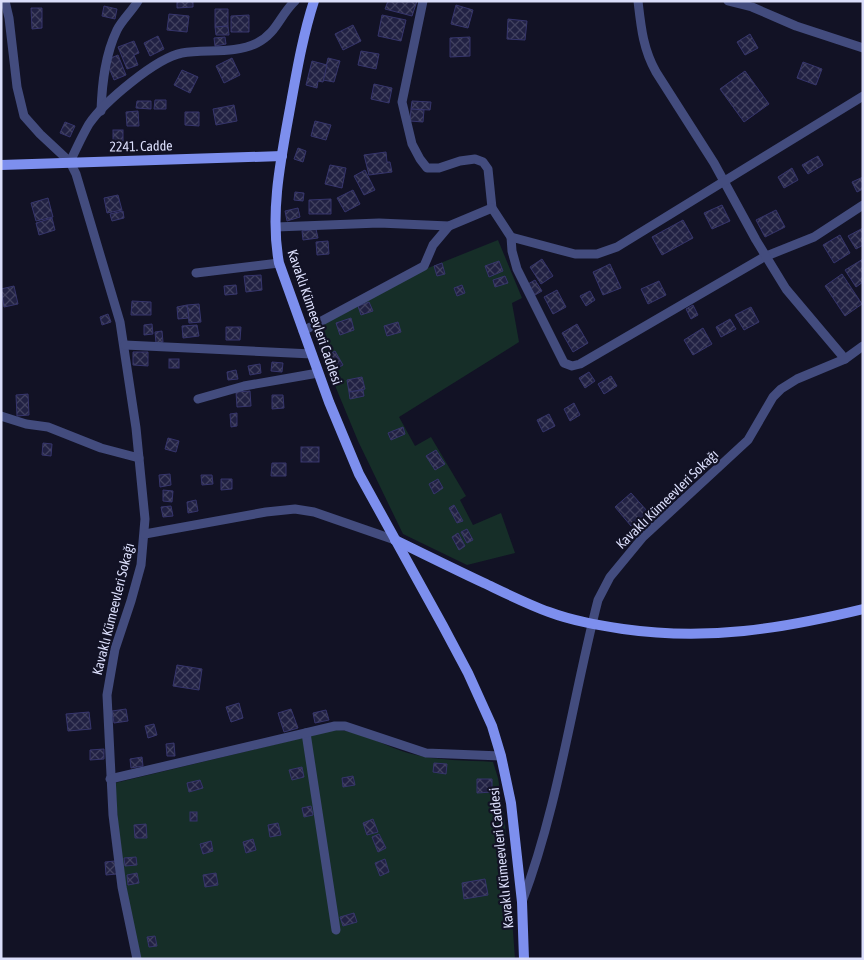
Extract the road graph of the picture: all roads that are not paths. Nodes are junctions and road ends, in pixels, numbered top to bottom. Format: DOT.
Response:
graph roads {
  1 [pos="5,1"];
  2 [pos="295,1"];
  3 [pos="314,1"];
  4 [pos="422,1"];
  5 [pos="638,1"];
  6 [pos="728,1"];
  7 [pos="135,2"];
  8 [pos="863,48"];
  9 [pos="863,96"];
  10 [pos="102,111"];
  11 [pos="282,156"];
  12 [pos="70,162"];
  13 [pos="1,165"];
  14 [pos="724,181"];
  15 [pos="863,205"];
  16 [pos="492,208"];
  17 [pos="449,226"];
  18 [pos="276,227"];
  19 [pos="511,237"];
  20 [pos="766,256"];
  21 [pos="279,263"];
  22 [pos="196,273"];
  23 [pos="303,331"];
  24 [pos="125,345"];
  25 [pos="863,346"];
  26 [pos="312,354"];
  27 [pos="845,358"];
  28 [pos="318,373"];
  29 [pos="198,398"];
  30 [pos="1,416"];
  31 [pos="139,458"];
  32 [pos="145,534"];
  33 [pos="395,540"];
  34 [pos="863,609"];
  35 [pos="592,624"];
  36 [pos="306,733"];
  37 [pos="501,756"];
  38 [pos="110,779"];
  39 [pos="522,902"];
  40 [pos="336,930"];
  41 [pos="136,959"];
  42 [pos="524,959"];
  1 -- 12 [label="street"];
  2 -- 10 [label="street"];
  3 -- 11 [label="street, Kavaklı Kümeevleri Caddesi"];
  4 -- 16 [label="street"];
  5 -- 14 [label="street"];
  6 -- 8 [label="street"];
  7 -- 10 [label="street"];
  9 -- 14 [label="street"];
  10 -- 12 [label="street"];
  11 -- 12 [label="street, 2241. Cadde"];
  11 -- 18 [label="street, Kavaklı Kümeevleri Caddesi"];
  12 -- 13 [label="street, 2241. Cadde"];
  12 -- 24 [label="street, Kavaklı Kümeevleri Sokağı"];
  14 -- 19 [label="street"];
  14 -- 20 [label="street"];
  15 -- 20 [label="street"];
  16 -- 17 [label="street"];
  16 -- 19 [label="street"];
  17 -- 18 [label="street"];
  17 -- 23 [label="street"];
  18 -- 21 [label="street, Kavaklı Kümeevleri Caddesi"];
  19 -- 20 [label="street"];
  20 -- 27 [label="street"];
  21 -- 22 [label="street"];
  21 -- 23 [label="street, Kavaklı Kümeevleri Caddesi"];
  23 -- 26 [label="street, Kavaklı Kümeevleri Caddesi"];
  24 -- 26 [label="street"];
  24 -- 31 [label="street, Kavaklı Kümeevleri Sokağı"];
  25 -- 27 [label="street, Kavaklı Kümeevleri Sokağı"];
  26 -- 28 [label="street, Kavaklı Kümeevleri Caddesi"];
  27 -- 35 [label="street, Kavaklı Kümeevleri Sokağı"];
  28 -- 29 [label="street"];
  28 -- 33 [label="street, Kavaklı Kümeevleri Caddesi"];
  30 -- 31 [label="street"];
  31 -- 32 [label="street, Kavaklı Kümeevleri Sokağı"];
  32 -- 33 [label="street, Kavaklı Kümeevleri Sokağı"];
  32 -- 38 [label="street, Kavaklı Kümeevleri Sokağı"];
  33 -- 35 [label="street"];
  33 -- 37 [label="street, Kavaklı Kümeevleri Caddesi"];
  34 -- 35 [label="street"];
  35 -- 39 [label="street, Kavaklı Kümeevleri Sokağı"];
  36 -- 37 [label="street"];
  36 -- 38 [label="street"];
  36 -- 40 [label="street"];
  37 -- 39 [label="street, Kavaklı Kümeevleri Caddesi"];
  38 -- 41 [label="street, Kavaklı Kümeevleri Sokağı"];
  39 -- 42 [label="street, Kavaklı Kümeevleri Caddesi"];
}
